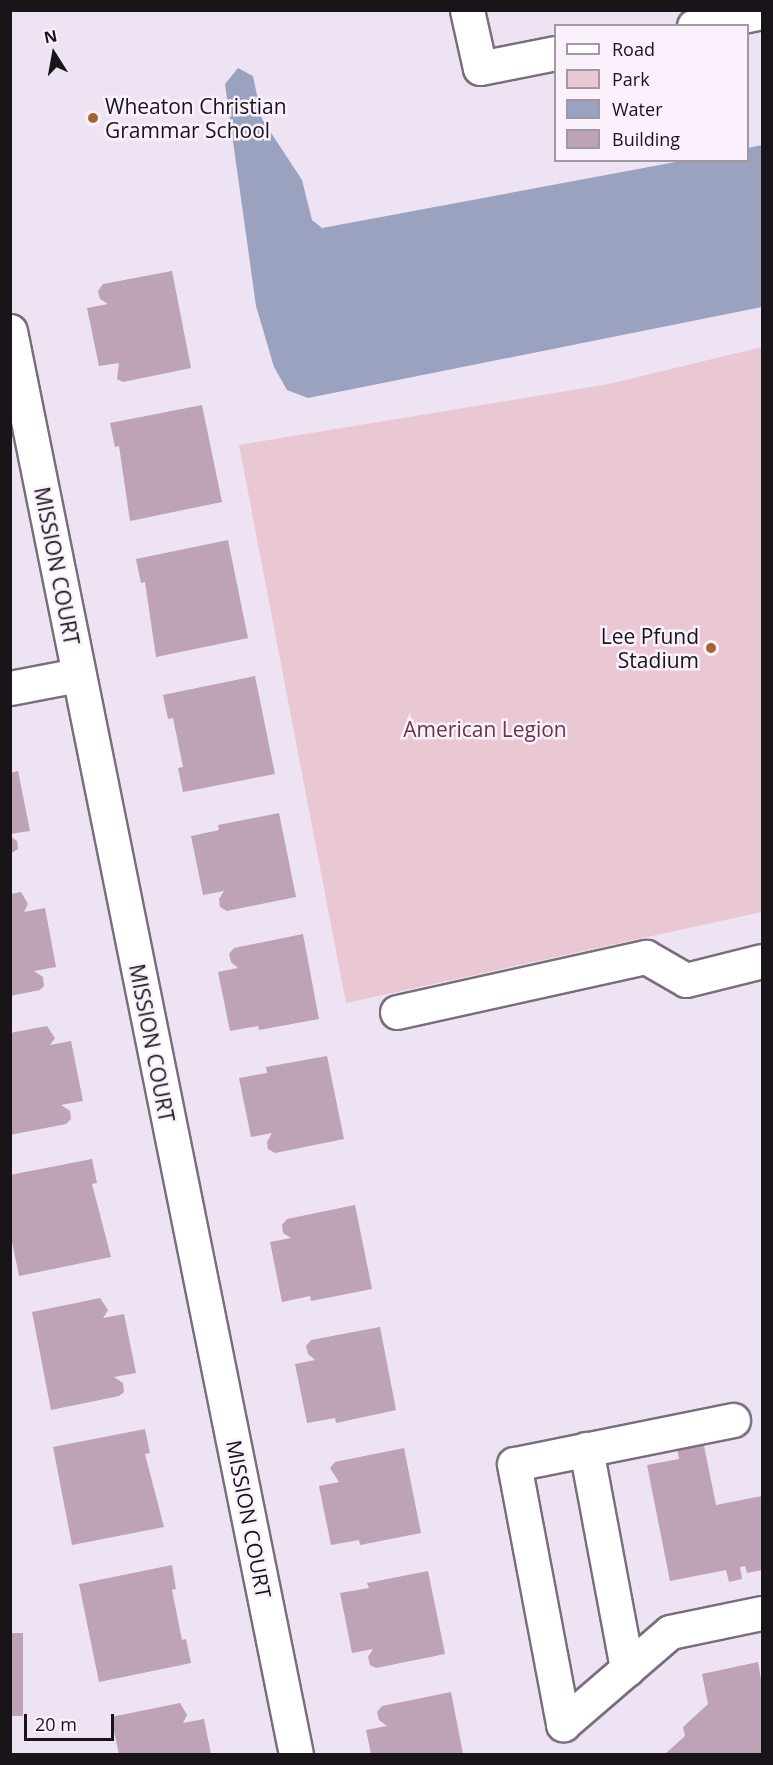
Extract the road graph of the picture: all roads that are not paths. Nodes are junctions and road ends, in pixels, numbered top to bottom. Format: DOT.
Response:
graph roads {
  1 [pos="467,10"];
  2 [pos="762,12"];
  3 [pos="704,24"];
  4 [pos="554,53"];
  5 [pos="10,330"];
  6 [pos="78,675"];
  7 [pos="10,688"];
  8 [pos="762,962"];
  9 [pos="397,1012"];
  10 [pos="734,1420"];
  11 [pos="586,1449"];
  12 [pos="762,1613"];
  13 [pos="627,1669"];
  14 [pos="296,1755"];
  1 -- 4 [label="street"];
  2 -- 3 [label="street"];
  5 -- 6 [label="street, MISSION COURT"];
  6 -- 7 [label="street"];
  6 -- 14 [label="street, MISSION COURT"];
  8 -- 9 [label="street"];
  10 -- 11 [label="street"];
  11 -- 13 [label="street"];
  11 -- 13 [label="street"];
  12 -- 13 [label="street"];
}
